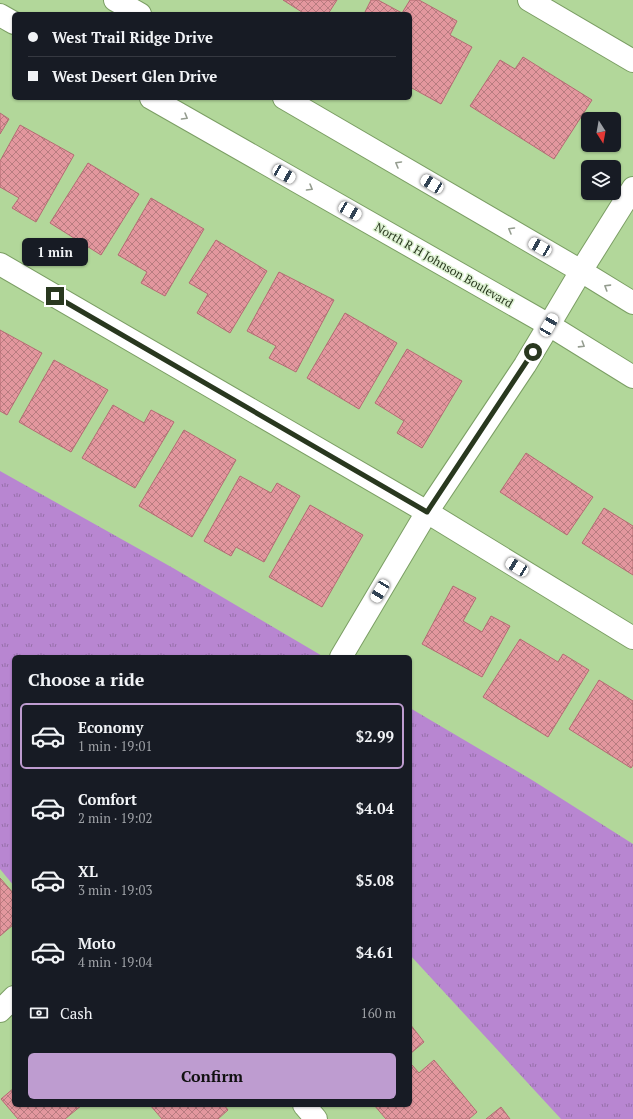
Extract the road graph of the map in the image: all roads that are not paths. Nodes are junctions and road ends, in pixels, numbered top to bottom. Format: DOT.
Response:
graph roads {
  1 [pos="115,0"];
  2 [pos="529,0"];
  3 [pos="136,12"];
  4 [pos="0,15"];
  5 [pos="12,22"];
  6 [pos="633,61"];
  7 [pos="155,100"];
  8 [pos="287,100"];
  9 [pos="633,188"];
  10 [pos="0,264"];
  11 [pos="581,271"];
  12 [pos="633,303"];
  13 [pos="549,325"];
  14 [pos="633,377"];
  15 [pos="427,512"];
  16 [pos="633,638"];
  17 [pos="342,655"];
  18 [pos="12,999"];
  19 [pos="0,1011"];
  20 [pos="306,1107"];
  21 [pos="316,1119"];
  1 -- 3 [label="street"];
  2 -- 6 [label="street"];
  4 -- 5 [label="street"];
  7 -- 13 [label="street, North R H Johnson Boulevard, one-way"];
  11 -- 8 [label="street, one-way"];
  9 -- 11 [label="street"];
  10 -- 15 [label="street"];
  12 -- 11 [label="street, one-way"];
  11 -- 13 [label="street"];
  13 -- 14 [label="street, North R H Johnson Boulevard, one-way"];
  13 -- 15 [label="street"];
  15 -- 16 [label="street"];
  15 -- 17 [label="street"];
  18 -- 19 [label="street"];
  20 -- 21 [label="street"];
}
